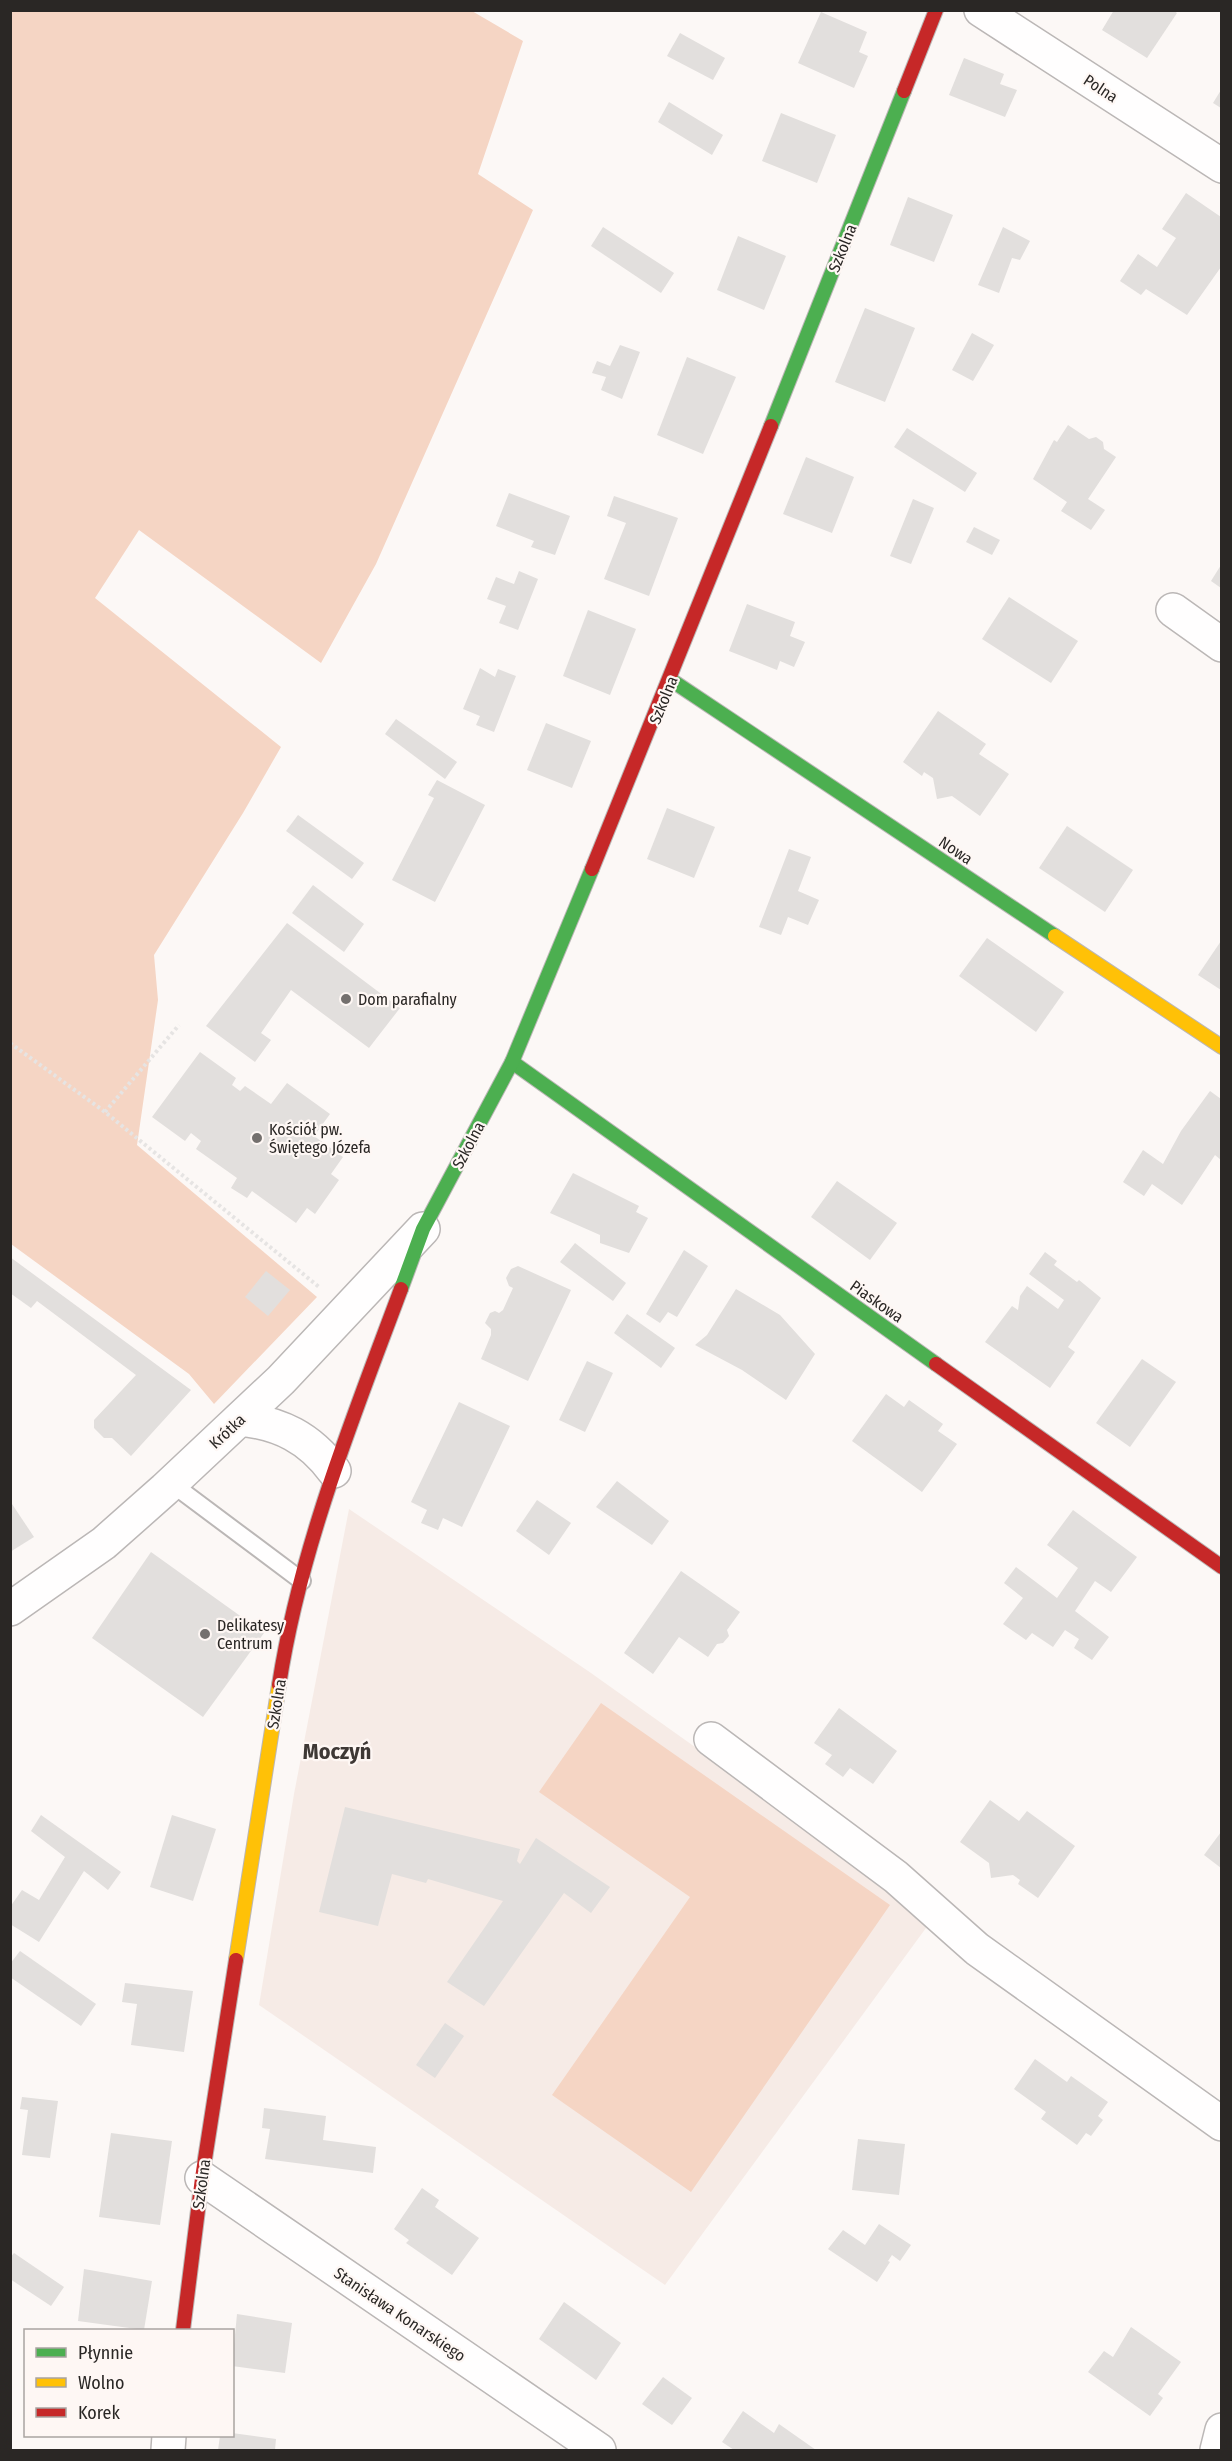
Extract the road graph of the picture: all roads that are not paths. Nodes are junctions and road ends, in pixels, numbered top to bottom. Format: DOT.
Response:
graph roads {
  1 [pos="936,10"];
  2 [pos="981,10"];
  3 [pos="1221,166"];
  4 [pos="1173,610"];
  5 [pos="1221,645"];
  6 [pos="671,680"];
  7 [pos="1221,1047"];
  8 [pos="513,1062"];
  9 [pos="423,1228"];
  10 [pos="240,1419"];
  11 [pos="334,1471"];
  12 [pos="171,1483"];
  13 [pos="1221,1567"];
  14 [pos="302,1581"];
  15 [pos="10,1610"];
  16 [pos="711,1739"];
  17 [pos="1221,2124"];
  18 [pos="202,2178"];
  19 [pos="183,2329"];
  20 [pos="1221,2430"];
  21 [pos="599,2451"];
  22 [pos="1217,2451"];
  1 -- 6 [label="street, Szkolna"];
  2 -- 3 [label="street, Polna"];
  4 -- 5 [label="street"];
  6 -- 7 [label="street, Nowa"];
  6 -- 8 [label="street, Szkolna"];
  8 -- 9 [label="street, Szkolna"];
  8 -- 13 [label="street, Piaskowa"];
  9 -- 10 [label="street, Krótka"];
  9 -- 11 [label="street, Szkolna"];
  10 -- 11 [label="street"];
  10 -- 12 [label="street, Krótka"];
  11 -- 14 [label="street, Szkolna"];
  12 -- 14 [label="lane"];
  12 -- 15 [label="street, Krótka"];
  14 -- 18 [label="street, Szkolna"];
  16 -- 17 [label="street"];
  18 -- 19 [label="street, Szkolna"];
  18 -- 21 [label="street, Stanisława Konarskiego"];
  20 -- 22 [label="street"];
}
